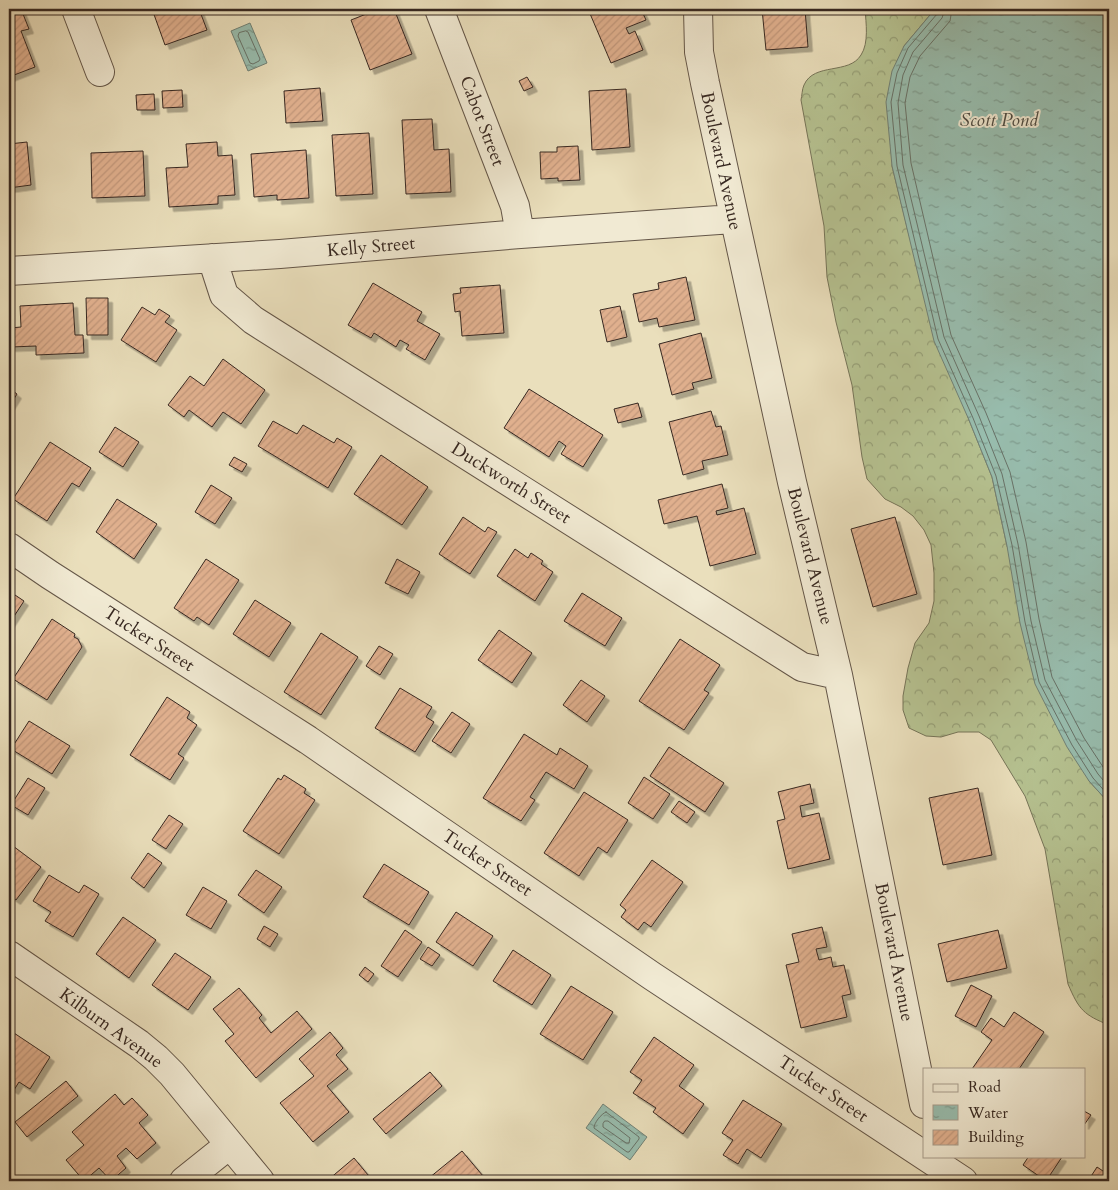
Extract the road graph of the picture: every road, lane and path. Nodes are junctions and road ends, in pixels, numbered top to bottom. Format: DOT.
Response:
graph roads {
  1 [pos="76,9"];
  2 [pos="439,9"];
  3 [pos="698,9"];
  4 [pos="100,72"];
  5 [pos="733,219"];
  6 [pos="520,234"];
  7 [pos="212,258"];
  8 [pos="9,271"];
  9 [pos="9,547"];
  10 [pos="838,675"];
  11 [pos="9,955"];
  12 [pos="923,1099"];
  13 [pos="229,1145"];
  14 [pos="923,1155"];
  15 [pos="928,1158"];
  16 [pos="184,1181"];
  17 [pos="260,1181"];
  18 [pos="963,1181"];
  1 -- 4 [label="street"];
  2 -- 6 [label="street, Cabot Street"];
  3 -- 5 [label="street, Boulevard Avenue"];
  5 -- 6 [label="street, Kelly Street"];
  5 -- 10 [label="street, Boulevard Avenue"];
  6 -- 7 [label="street, Kelly Street"];
  7 -- 8 [label="street, Kelly Street"];
  7 -- 10 [label="street, Duckworth Street"];
  9 -- 14 [label="street, Tucker Street"];
  10 -- 12 [label="street, Boulevard Avenue"];
  11 -- 13 [label="street, Kilburn Avenue"];
  13 -- 16 [label="street"];
  13 -- 17 [label="street, Kilburn Avenue"];
  15 -- 18 [label="street, Tucker Street"];
}
